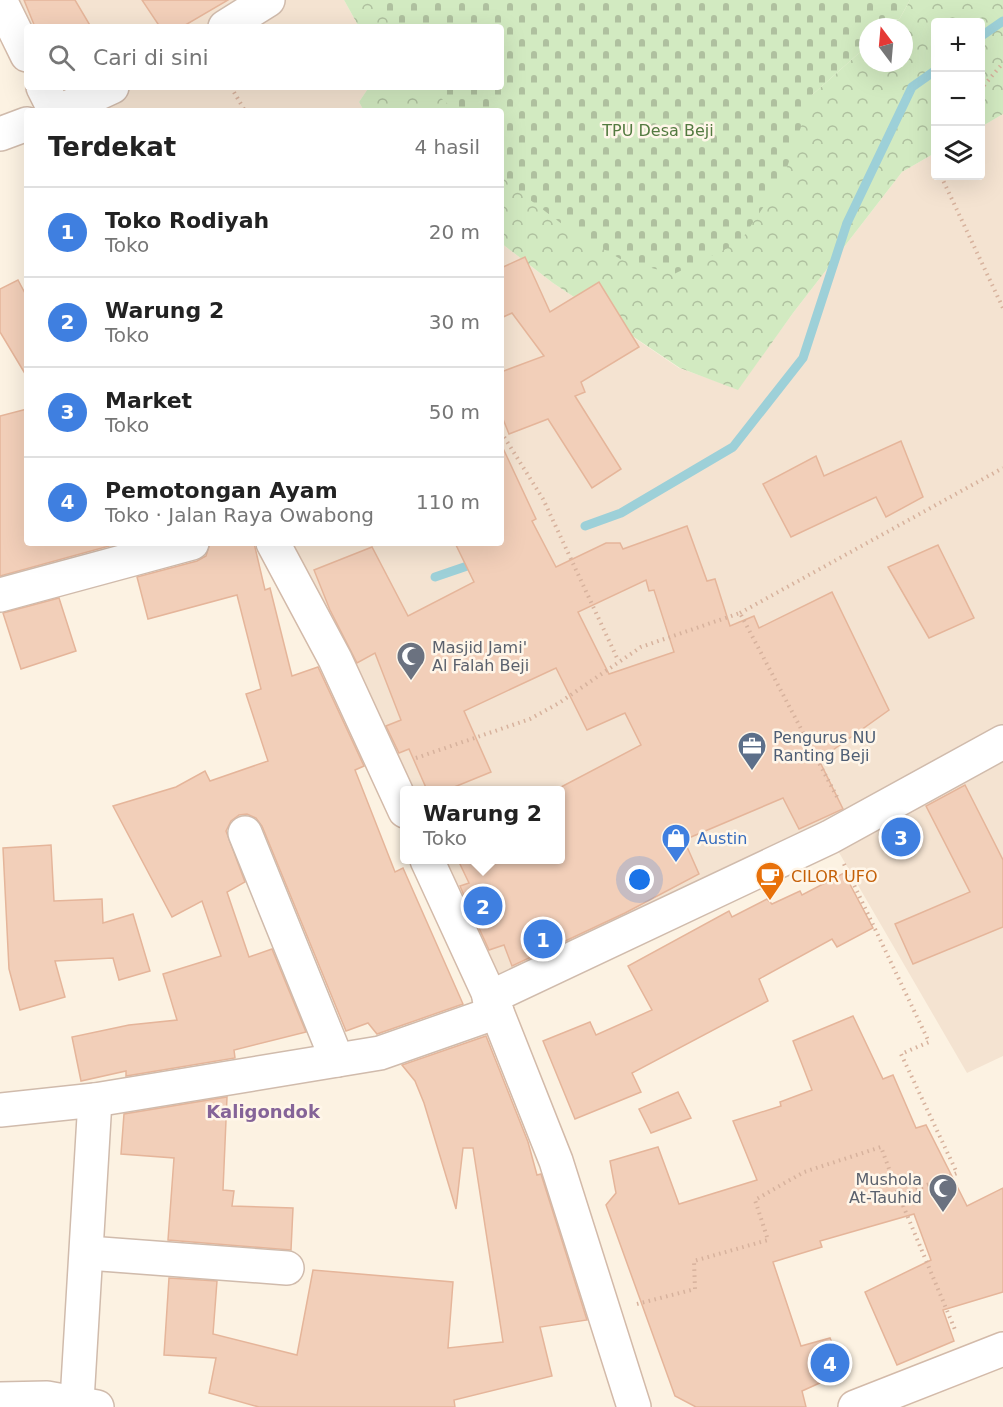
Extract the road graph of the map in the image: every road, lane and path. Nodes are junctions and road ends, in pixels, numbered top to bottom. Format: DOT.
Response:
graph roads {
  1 [pos="0,0"];
  2 [pos="268,0"];
  3 [pos="230,24"];
  4 [pos="24,49"];
  5 [pos="1003,63"];
  6 [pos="985,85"];
  7 [pos="44,90"];
  8 [pos="106,90"];
  9 [pos="233,90"];
  10 [pos="54,108"];
  11 [pos="66,108"];
  12 [pos="243,108"];
  13 [pos="24,125"];
  14 [pos="0,134"];
  15 [pos="941,180"];
  16 [pos="1003,308"];
  17 [pos="504,437"];
  18 [pos="1003,468"];
  19 [pos="181,546"];
  20 [pos="275,546"];
  21 [pos="0,596"];
  22 [pos="740,613"];
  23 [pos="618,660"];
  24 [pos="1003,741"];
  25 [pos="386,770"];
  26 [pos="400,801"];
  27 [pos="840,831"];
  28 [pos="245,832"];
  29 [pos="429,864"];
  30 [pos="493,1005"];
  31 [pos="338,1060"];
  32 [pos="95,1100"];
  33 [pos="0,1110"];
  34 [pos="899,1196"];
  35 [pos="88,1253"];
  36 [pos="287,1268"];
  37 [pos="632,1306"];
  38 [pos="959,1340"];
  39 [pos="1003,1349"];
  40 [pos="0,1399"];
  41 [pos="88,1404"];
  42 [pos="634,1407"];
  43 [pos="855,1407"];
  1 -- 4 [label="street"];
  2 -- 3 [label="street"];
  5 -- 6 [label="path"];
  7 -- 10 [label="street"];
  8 -- 11 [label="street"];
  9 -- 12 [label="path"];
  13 -- 14 [label="street"];
  15 -- 16 [label="path"];
  17 -- 23 [label="path"];
  18 -- 22 [label="path"];
  19 -- 21 [label="street"];
  20 -- 25 [label="street"];
  22 -- 23 [label="path"];
  22 -- 27 [label="path"];
  23 -- 25 [label="path"];
  24 -- 27 [label="street"];
  25 -- 26 [label="street"];
  27 -- 30 [label="street"];
  27 -- 34 [label="path"];
  28 -- 31 [label="street"];
  29 -- 30 [label="street"];
  30 -- 31 [label="street"];
  30 -- 42 [label="street"];
  31 -- 32 [label="street"];
  32 -- 33 [label="street"];
  32 -- 35 [label="street"];
  34 -- 37 [label="path"];
  34 -- 38 [label="path"];
  35 -- 36 [label="street"];
  35 -- 41 [label="street"];
  39 -- 43 [label="street"];
  40 -- 41 [label="street"];
}
